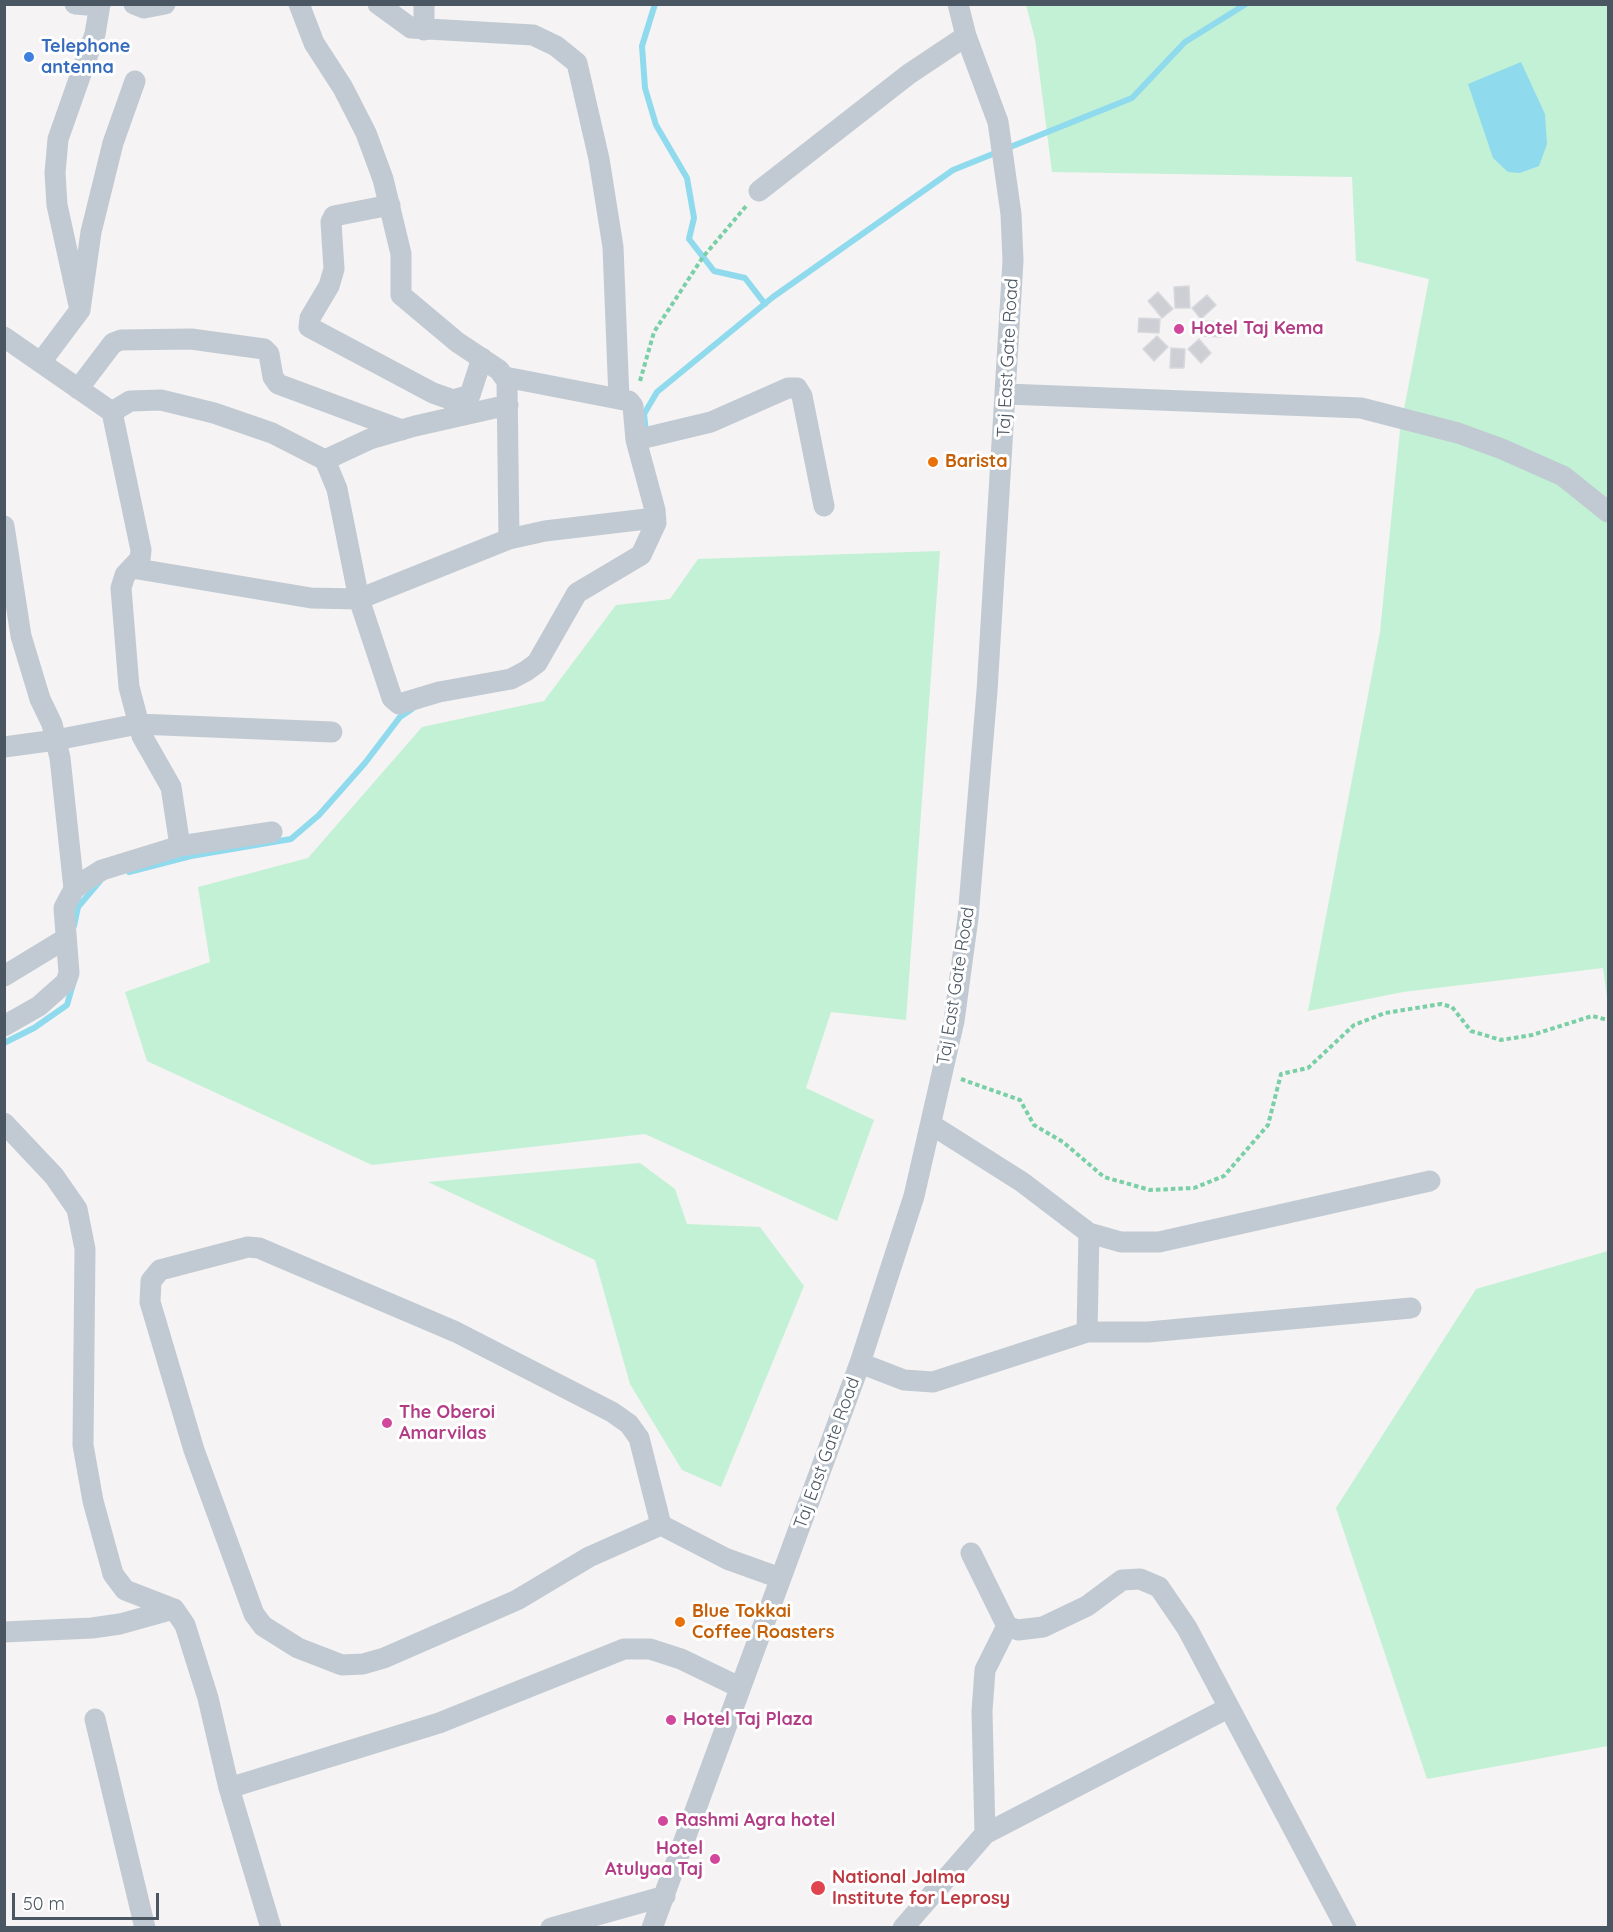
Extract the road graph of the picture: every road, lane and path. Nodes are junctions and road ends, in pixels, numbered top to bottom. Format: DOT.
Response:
graph roads {
  1 [pos="75,4"];
  2 [pos="134,4"];
  3 [pos="165,4"];
  4 [pos="299,4"];
  5 [pos="378,4"];
  6 [pos="424,4"];
  7 [pos="958,4"];
  8 [pos="100,5"];
  9 [pos="424,30"];
  10 [pos="966,36"];
  11 [pos="135,81"];
  12 [pos="759,191"];
  13 [pos="390,205"];
  14 [pos="80,310"];
  15 [pos="4,337"];
  16 [pos="482,358"];
  17 [pos="41,362"];
  18 [pos="505,377"];
  19 [pos="78,389"];
  20 [pos="1007,394"];
  21 [pos="626,402"];
  22 [pos="508,405"];
  23 [pos="112,412"];
  24 [pos="402,430"];
  25 [pos="636,440"];
  26 [pos="325,460"];
  27 [pos="824,506"];
  28 [pos="1608,512"];
  29 [pos="655,518"];
  30 [pos="4,526"];
  31 [pos="509,539"];
  32 [pos="132,568"];
  33 [pos="358,599"];
  34 [pos="14,649"];
  35 [pos="138,724"];
  36 [pos="332,732"];
  37 [pos="56,740"];
  38 [pos="4,747"];
  39 [pos="272,832"];
  40 [pos="180,846"];
  41 [pos="70,866"];
  42 [pos="102,870"];
  43 [pos="74,889"];
  44 [pos="65,939"];
  45 [pos="4,976"];
  46 [pos="1608,1020"];
  47 [pos="4,1026"];
  48 [pos="943,1073"];
  49 [pos="4,1123"];
  50 [pos="932,1125"];
  51 [pos="1430,1180"];
  52 [pos="1089,1233"];
  53 [pos="1411,1308"];
  54 [pos="1087,1332"];
  55 [pos="860,1363"];
  56 [pos="661,1525"];
  57 [pos="970,1553"];
  58 [pos="780,1578"];
  59 [pos="174,1609"];
  60 [pos="1007,1626"];
  61 [pos="4,1632"];
  62 [pos="739,1688"];
  63 [pos="1228,1708"];
  64 [pos="95,1719"];
  65 [pos="229,1788"];
  66 [pos="985,1834"];
  67 [pos="665,1896"];
  68 [pos="145,1928"];
  69 [pos="271,1928"];
  70 [pos="551,1928"];
  71 [pos="652,1928"];
  72 [pos="903,1928"];
  73 [pos="1346,1928"];
  1 -- 8 [label="street"];
  2 -- 3 [label="street"];
  4 -- 13 [label="street"];
  5 -- 9 [label="street"];
  6 -- 9 [label="street"];
  7 -- 10 [label="street, Taj East Gate Road"];
  8 -- 14 [label="street"];
  9 -- 21 [label="street"];
  10 -- 12 [label="street"];
  10 -- 20 [label="street, Taj East Gate Road"];
  11 -- 14 [label="street"];
  12 -- 21 [label="path"];
  13 -- 16 [label="street"];
  13 -- 16 [label="street"];
  14 -- 17 [label="street"];
  15 -- 17 [label="street"];
  16 -- 18 [label="street"];
  17 -- 19 [label="street"];
  18 -- 21 [label="street"];
  18 -- 22 [label="street"];
  19 -- 23 [label="street"];
  19 -- 24 [label="street"];
  20 -- 28 [label="street"];
  20 -- 48 [label="street, Taj East Gate Road"];
  21 -- 25 [label="street"];
  22 -- 24 [label="street"];
  22 -- 31 [label="street"];
  23 -- 26 [label="street"];
  23 -- 32 [label="street"];
  24 -- 26 [label="street"];
  25 -- 27 [label="street"];
  25 -- 29 [label="street"];
  26 -- 33 [label="street"];
  29 -- 31 [label="street"];
  29 -- 33 [label="street"];
  30 -- 34 [label="street"];
  31 -- 33 [label="street"];
  32 -- 33 [label="street"];
  32 -- 35 [label="street"];
  34 -- 37 [label="street"];
  35 -- 36 [label="street"];
  35 -- 37 [label="street"];
  35 -- 40 [label="street"];
  37 -- 38 [label="street"];
  37 -- 41 [label="street"];
  39 -- 40 [label="street"];
  40 -- 42 [label="street"];
  41 -- 42 [label="street"];
  41 -- 43 [label="street"];
  42 -- 43 [label="street"];
  43 -- 44 [label="street"];
  44 -- 45 [label="street"];
  44 -- 47 [label="street"];
  46 -- 48 [label="path"];
  48 -- 50 [label="street, Taj East Gate Road"];
  49 -- 59 [label="street"];
  50 -- 52 [label="street"];
  50 -- 55 [label="street, Taj East Gate Road"];
  51 -- 52 [label="street"];
  52 -- 54 [label="street"];
  53 -- 54 [label="street"];
  54 -- 55 [label="street"];
  55 -- 58 [label="street, Taj East Gate Road"];
  56 -- 56 [label="street"];
  56 -- 58 [label="street"];
  57 -- 60 [label="street"];
  58 -- 62 [label="street, Taj East Gate Road"];
  59 -- 61 [label="street"];
  59 -- 65 [label="street"];
  60 -- 63 [label="street"];
  60 -- 66 [label="street"];
  62 -- 65 [label="street"];
  62 -- 67 [label="street, Taj East Gate Road"];
  63 -- 66 [label="street"];
  63 -- 73 [label="street"];
  64 -- 68 [label="street"];
  65 -- 69 [label="street"];
  66 -- 72 [label="street"];
  67 -- 70 [label="street"];
  67 -- 71 [label="street, Taj East Gate Road"];
}
